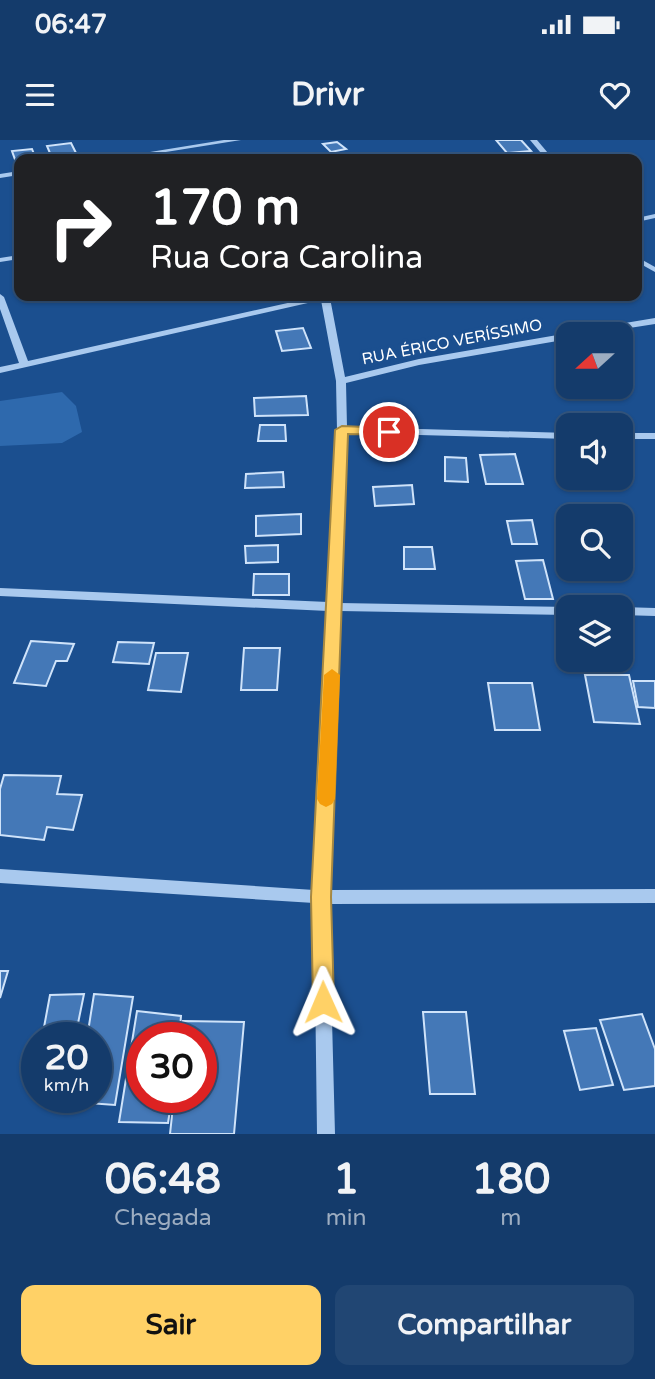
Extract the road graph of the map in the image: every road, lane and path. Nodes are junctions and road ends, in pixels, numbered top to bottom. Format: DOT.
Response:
graph roads {
  1 [pos="238,140"];
  2 [pos="534,140"];
  3 [pos="144,154"];
  4 [pos="546,154"];
  5 [pos="0,298"];
  6 [pos="305,301"];
  7 [pos="328,301"];
  8 [pos="655,321"];
  9 [pos="634,324"];
  10 [pos="556,337"];
  11 [pos="24,364"];
  12 [pos="0,370"];
  13 [pos="341,381"];
  14 [pos="342,430"];
  15 [pos="556,436"];
  16 [pos="633,436"];
  17 [pos="655,436"];
  18 [pos="0,592"];
  19 [pos="336,607"];
  20 [pos="556,611"];
  21 [pos="633,611"];
  22 [pos="655,612"];
  23 [pos="0,876"];
  24 [pos="655,896"];
  25 [pos="321,897"];
  26 [pos="326,1134"];
  1 -- 3 [label="street"];
  2 -- 4 [label="street"];
  5 -- 11 [label="street"];
  6 -- 11 [label="street"];
  7 -- 13 [label="street"];
  8 -- 9 [label="street"];
  10 -- 13 [label="street, RUA ÉRICO VERÍSSIMO"];
  11 -- 12 [label="street"];
  13 -- 14 [label="street"];
  14 -- 15 [label="street"];
  14 -- 19 [label="street"];
  16 -- 17 [label="street"];
  18 -- 19 [label="street"];
  19 -- 20 [label="street"];
  19 -- 25 [label="street"];
  21 -- 22 [label="street"];
  23 -- 25 [label="street"];
  24 -- 25 [label="street"];
  25 -- 26 [label="street"];
}
